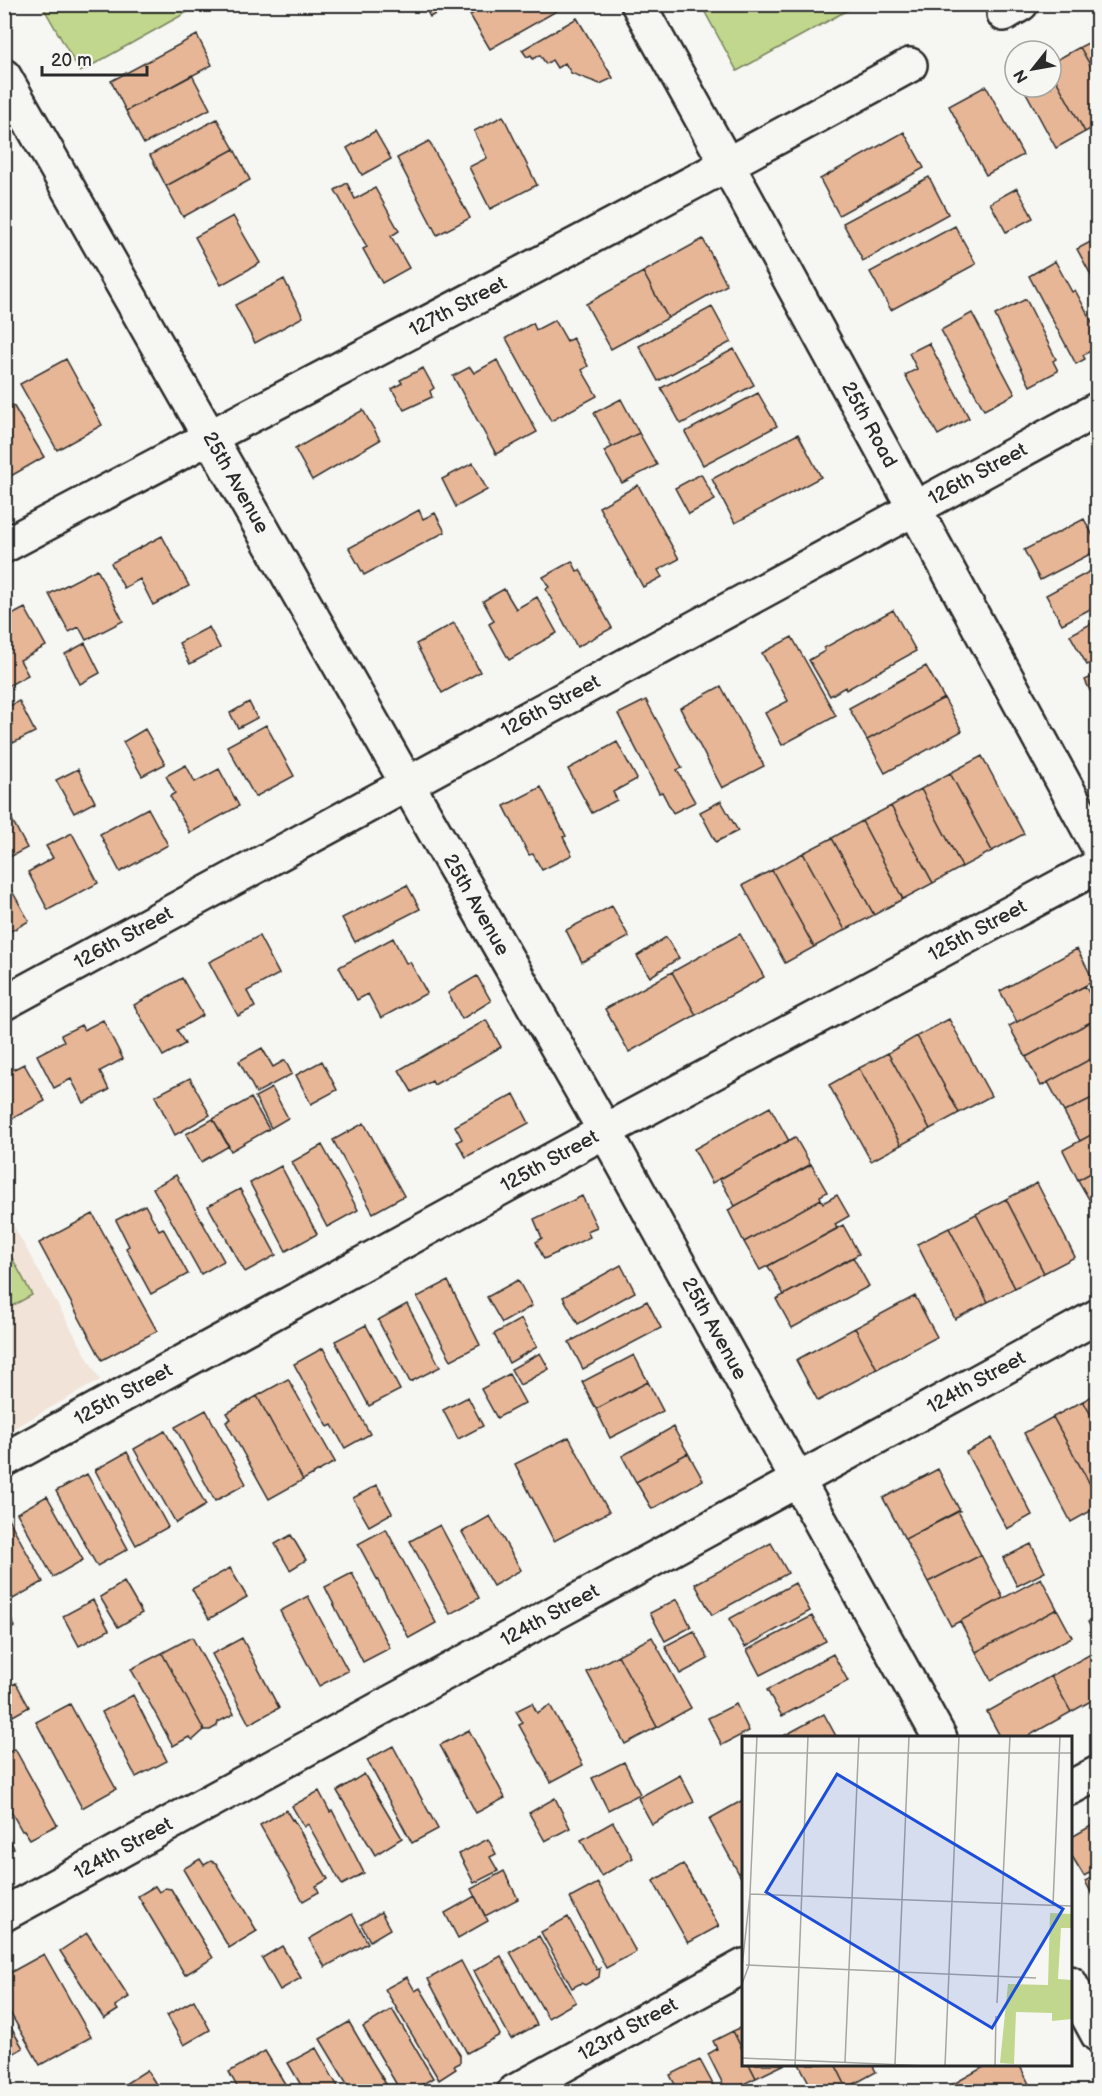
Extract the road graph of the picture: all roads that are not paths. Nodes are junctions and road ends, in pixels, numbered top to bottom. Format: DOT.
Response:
graph roads {
  1 [pos="638,4"];
  2 [pos="910,65"];
  3 [pos="6,84"];
  4 [pos="728,165"];
  5 [pos="1098,409"];
  6 [pos="208,437"];
  7 [pos="914,508"];
  8 [pos="4,546"];
  9 [pos="408,784"];
  10 [pos="1098,846"];
  11 [pos="1098,866"];
  12 [pos="4,1003"];
  13 [pos="605,1131"];
  14 [pos="1098,1316"];
  15 [pos="4,1460"];
  16 [pos="799,1479"];
  17 [pos="939,1736"];
  18 [pos="1098,1773"];
  19 [pos="1072,1787"];
  20 [pos="4,1914"];
  21 [pos="742,1967"];
  22 [pos="1072,1985"];
  23 [pos="1098,2035"];
  24 [pos="514,2091"];
  1 -- 4 [label="street, 25th Road"];
  2 -- 4 [label="street, 127th Street"];
  3 -- 6 [label="street, 25th Avenue"];
  4 -- 6 [label="street, 127th Street"];
  4 -- 7 [label="street, 25th Road"];
  5 -- 7 [label="street, 126th Street"];
  6 -- 8 [label="street, 127th Street"];
  6 -- 9 [label="street, 25th Avenue"];
  7 -- 9 [label="street, 126th Street"];
  7 -- 10 [label="street, 25th Road"];
  9 -- 12 [label="street, 126th Street"];
  9 -- 13 [label="street, 25th Avenue"];
  11 -- 13 [label="street, 125th Street"];
  13 -- 15 [label="street, 125th Street"];
  13 -- 16 [label="street, 25th Avenue"];
  14 -- 16 [label="street, 124th Street"];
  16 -- 17 [label="street, 25th Avenue"];
  16 -- 20 [label="street, 124th Street"];
  18 -- 19 [label="street"];
  21 -- 24 [label="street, 123rd Street"];
  22 -- 23 [label="street"];
}
